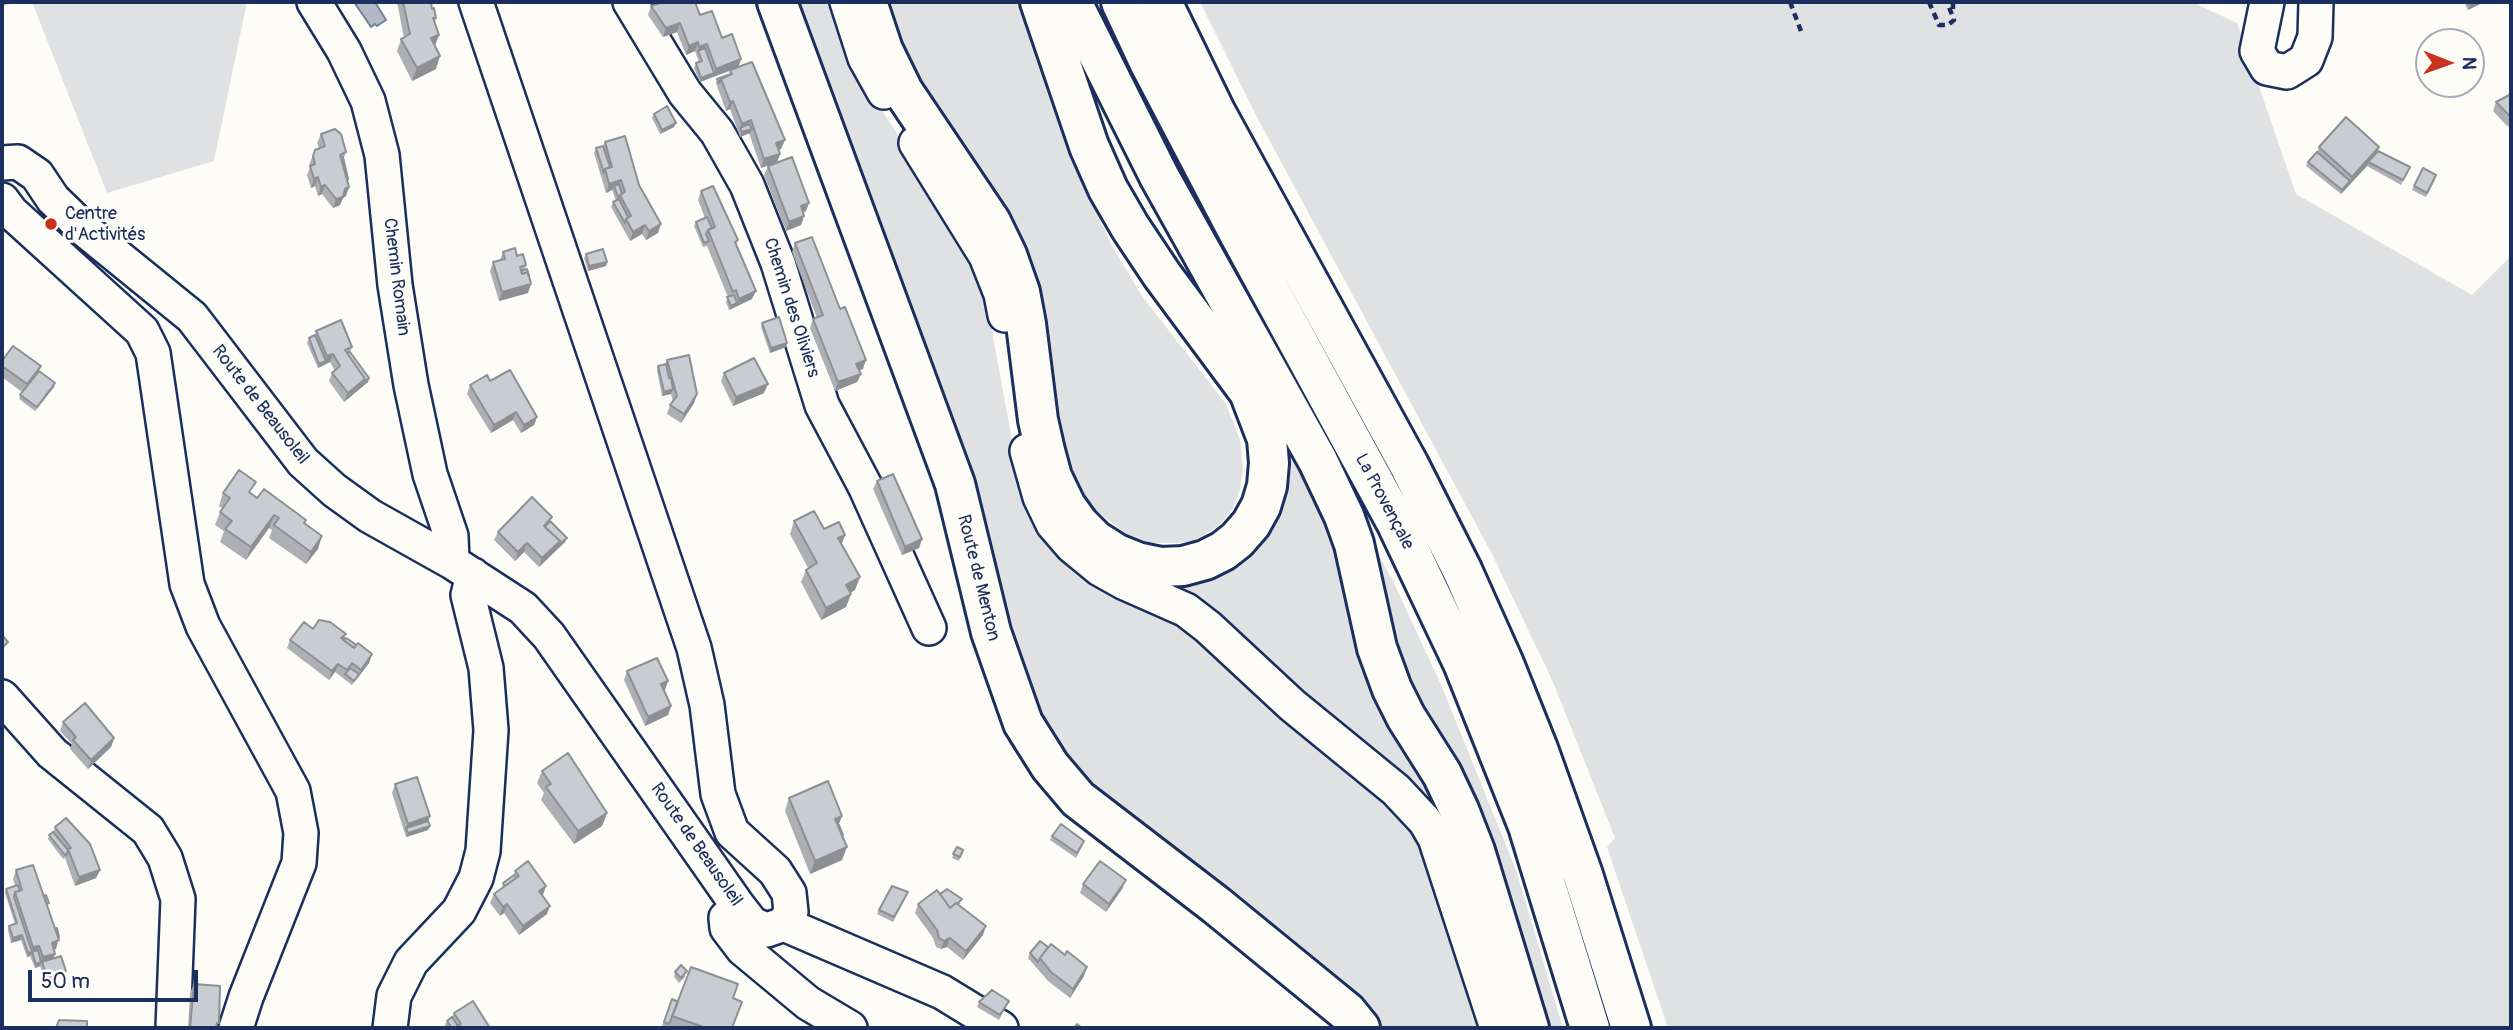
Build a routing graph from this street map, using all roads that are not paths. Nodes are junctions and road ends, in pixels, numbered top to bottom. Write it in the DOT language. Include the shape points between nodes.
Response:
graph roads {
  1 [pos="314,2"];
  2 [pos="476,2"];
  3 [pos="630,2"];
  4 [pos="777,2"];
  5 [pos="847,2"];
  6 [pos="867,2"];
  7 [pos="1040,2"];
  8 [pos="1072,2"];
  9 [pos="1121,2"];
  10 [pos="1162,2"];
  11 [pos="2267,2"];
  12 [pos="2316,2"];
  13 [pos="2,163"];
  14 [pos="2,200"];
  15 [pos="462,569"];
  16 [pos="929,628"];
  17 [pos="2,697"];
  18 [pos="738,906"];
  19 [pos="783,924"];
  20 [pos="173,1028"];
  21 [pos="236,1028"];
  22 [pos="390,1028"];
  23 [pos="850,1028"];
  24 [pos="1001,1028"];
  25 [pos="1360,1028"];
  26 [pos="1497,1028"];
  27 [pos="1528,1028"];
  28 [pos="1590,1028"];
  29 [pos="1631,1028"];
  1 -- 15 [label="street, Chemin Romain" via="368,101 382,155 411,385 430,474"];
  2 -- 19 [label="street" via="694,648 707,705 718,794 732,832 775,871 789,893 790,912"];
  3 -- 16 [label="street, Chemin des Oliviers" via="747,185 778,263 822,405 865,486"];
  4 -- 25 [label="main road, Route de Menton" via="955,484 991,632 1023,723 1050,766 1079,799 1297,971"];
  5 -- 26 [label="street" via="865,58 986,256 1001,294 1031,469 1052,524 1100,569 1186,610 1209,627 1292,705 1396,790 1425,821 1435,838"];
  6 -- 7 [label="main road" via="903,90 984,210 1007,255 1020,292 1042,440 1066,506 1095,540 1137,562 1161,567 1205,560 1237,540 1261,506 1267,486 1267,439 1249,392 1161,275 1108,189"];
  8 -- 27 [label="main road" via="1159,176 1318,461 1343,516 1388,679 1459,810"];
  9 -- 28 [label="main road, La Provençale" via="1237,230 1397,524 1463,663 1528,826"];
  10 -- 29 [label="main road" via="1216,113 1409,465 1467,582 1542,760"];
  11 -- 12 [label="street" via="2257,51 2267,68 2287,72 2306,60 2315,37"];
  13 -- 15 [label="street, Route de Beausoleil" via="18,162 37,175 53,199 85,230 192,317 303,462 334,490"];
  14 -- 21 [label="street" via="142,331 153,353 187,584 203,626 293,791 301,833 299,863"];
  15 -- 18 [label="street, Route de Beausoleil" via="523,608 549,636"];
  15 -- 22 [label="street, Chemin Romain" via="486,668 492,730 483,851 476,878 459,911 411,962 394,996"];
  17 -- 20 [label="street" via="52,753 148,830 165,858 178,899"];
  18 -- 19 [label="street, Route de Beausoleil" via="752,924 768,930"];
  18 -- 23 [label="street" via="726,918 727,928 743,949 808,1003"];
  19 -- 24 [label="street" via="942,992"];
}
